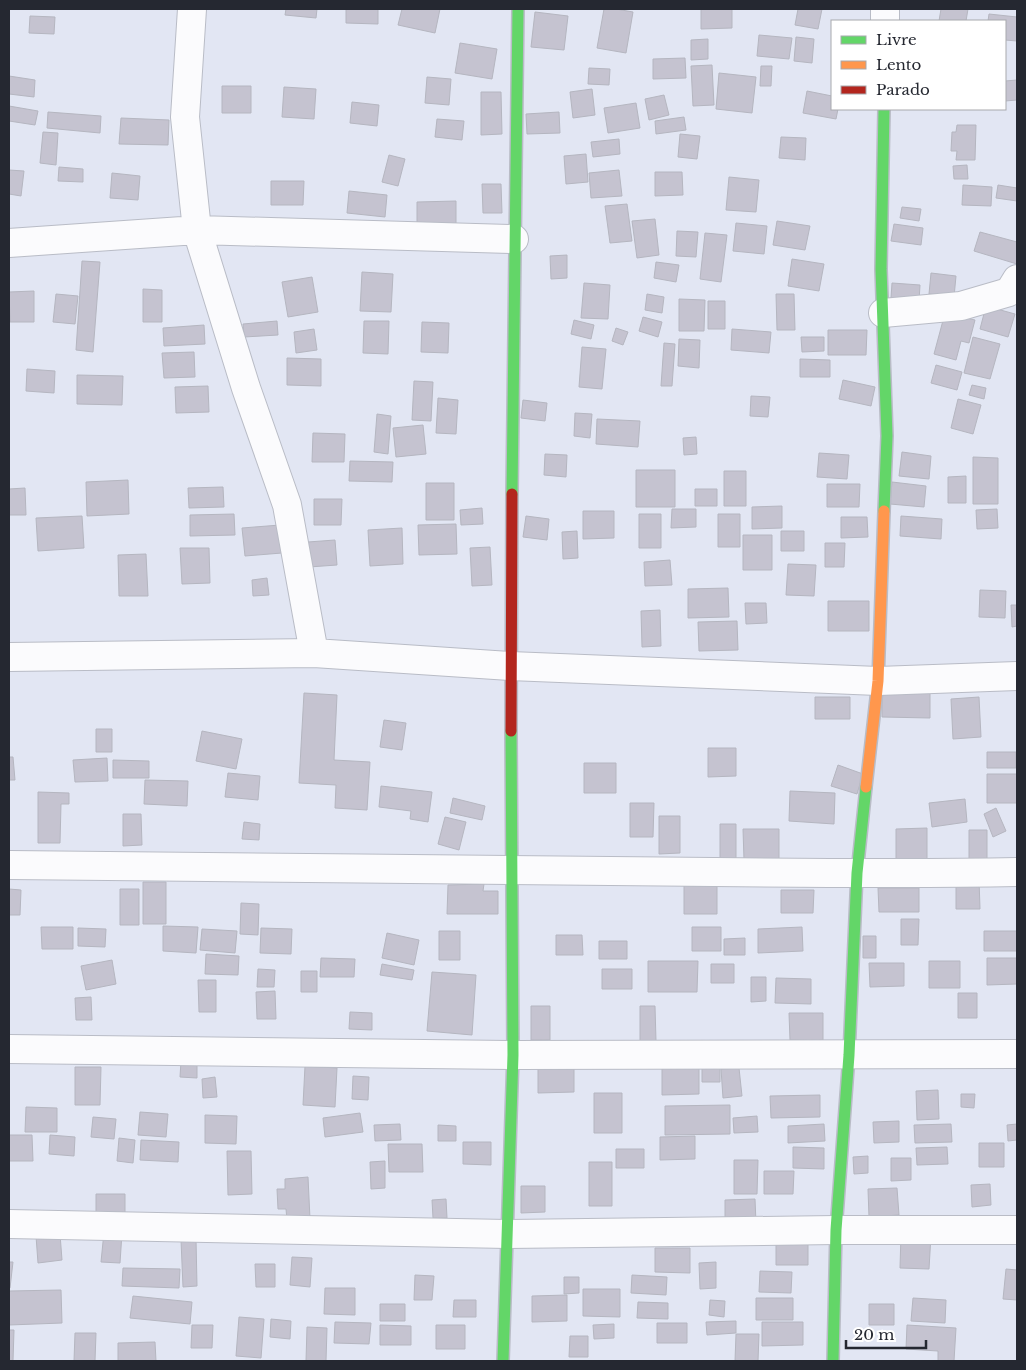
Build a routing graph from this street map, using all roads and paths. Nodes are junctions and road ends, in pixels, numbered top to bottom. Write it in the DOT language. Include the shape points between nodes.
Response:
graph roads {
  1 [pos="192,9"];
  2 [pos="518,9"];
  3 [pos="884,110"];
  4 [pos="197,230"];
  5 [pos="514,239"];
  6 [pos="9,243"];
  7 [pos="1017,279"];
  8 [pos="883,313"];
  9 [pos="314,652"];
  10 [pos="9,657"];
  11 [pos="510,666"];
  12 [pos="1017,676"];
  13 [pos="878,681"];
  14 [pos="9,865"];
  15 [pos="512,871"];
  16 [pos="1017,872"];
  17 [pos="857,873"];
  18 [pos="9,1049"];
  19 [pos="1017,1054"];
  20 [pos="513,1055"];
  21 [pos="849,1055"];
  22 [pos="9,1224"];
  23 [pos="836,1230"];
  24 [pos="1017,1230"];
  25 [pos="507,1234"];
  26 [pos="503,1361"];
  27 [pos="833,1361"];
  1 -- 4 [label="street" via="184,117"];
  2 -- 5 [label="street"];
  3 -- 8 [label="street"];
  4 -- 5 [label="street"];
  4 -- 6 [label="street"];
  4 -- 9 [label="street" via="246,388 287,505"];
  5 -- 11 [label="street"];
  7 -- 8 [label="street" via="1009,292 961,306"];
  8 -- 13 [label="street" via="887,436"];
  9 -- 10 [label="street"];
  9 -- 11 [label="street"];
  11 -- 13 [label="street"];
  11 -- 15 [label="street"];
  12 -- 13 [label="street"];
  13 -- 17 [label="street"];
  14 -- 15 [label="street"];
  15 -- 17 [label="street"];
  15 -- 20 [label="street"];
  16 -- 17 [label="street"];
  17 -- 21 [label="street"];
  18 -- 20 [label="street"];
  19 -- 21 [label="street"];
  20 -- 21 [label="street"];
  20 -- 25 [label="street"];
  21 -- 23 [label="street"];
  22 -- 25 [label="street"];
  23 -- 24 [label="street"];
  23 -- 25 [label="street"];
  23 -- 27 [label="street"];
  25 -- 26 [label="street"];
}
